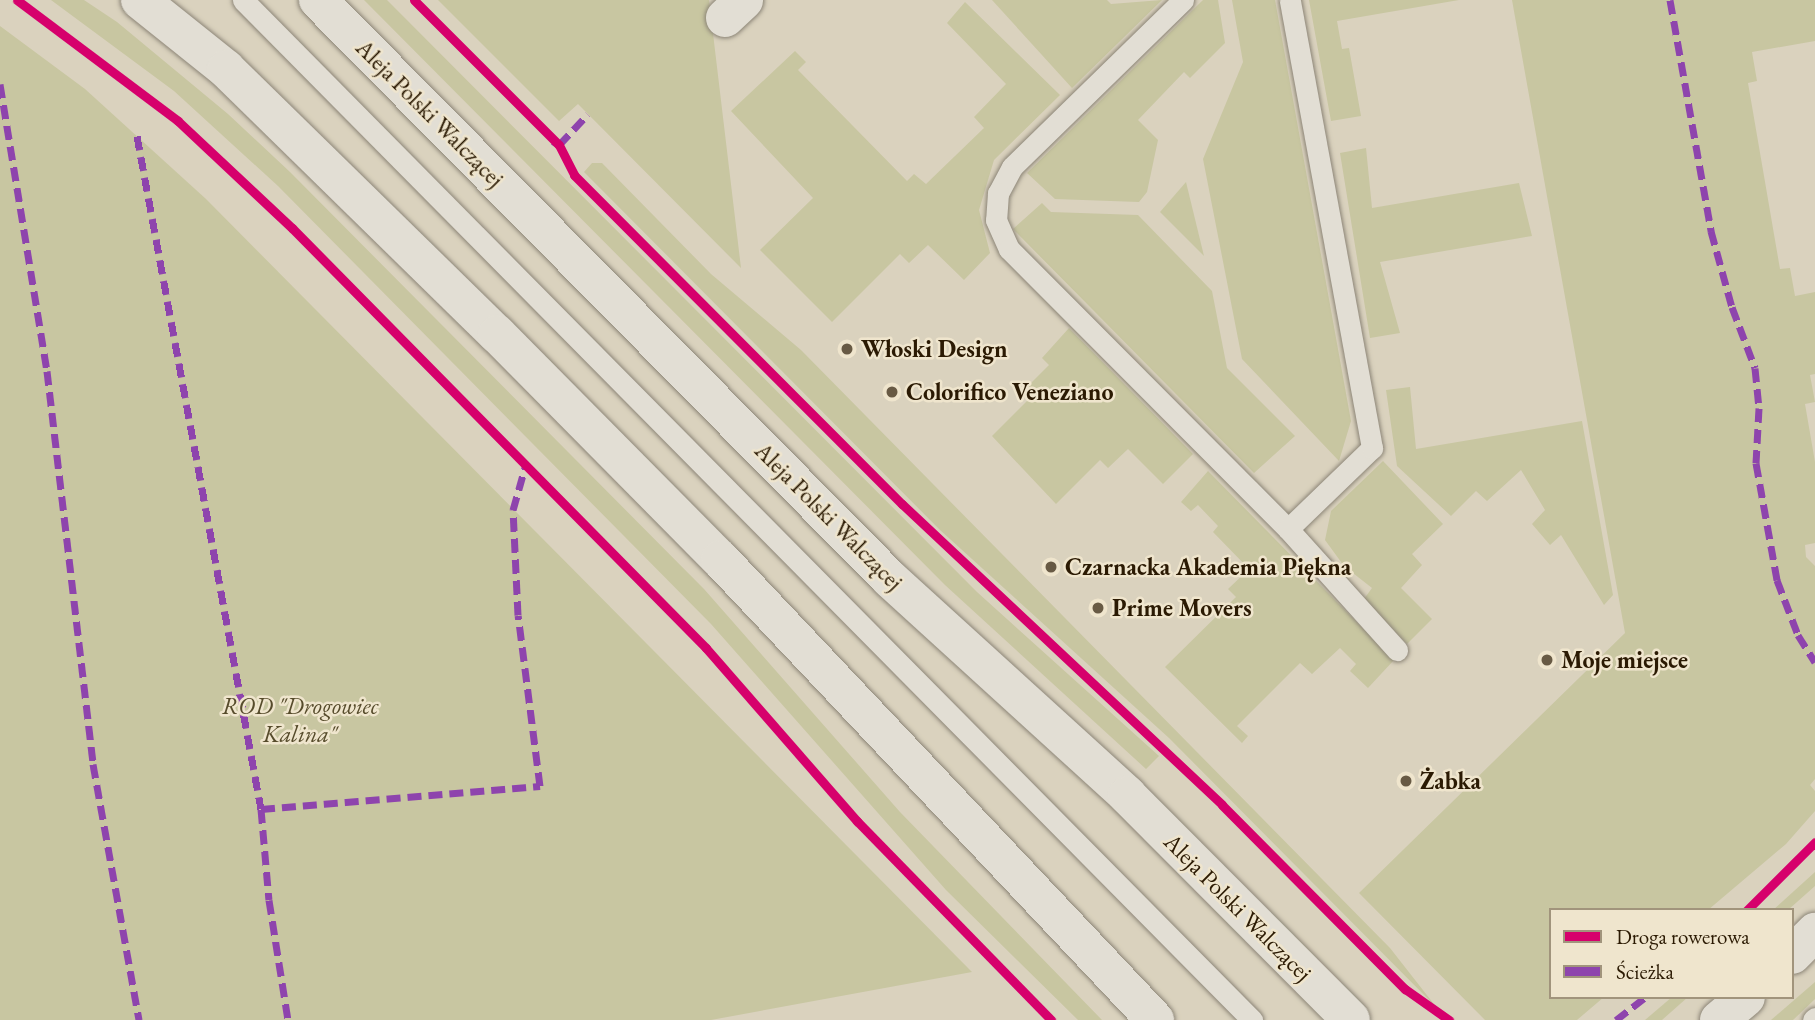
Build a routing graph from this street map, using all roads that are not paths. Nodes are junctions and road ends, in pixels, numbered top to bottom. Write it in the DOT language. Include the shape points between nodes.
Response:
graph roads {
  1 [pos="140,0"];
  2 [pos="243,0"];
  3 [pos="318,0"];
  4 [pos="1183,0"];
  5 [pos="1290,0"];
  6 [pos="1288,529"];
  7 [pos="1397,650"];
  8 [pos="1815,932"];
  9 [pos="1794,953"];
  10 [pos="1744,999"];
  11 [pos="1155,1020"];
  12 [pos="1252,1020"];
  13 [pos="1351,1020"];
  14 [pos="1719,1020"];
  1 -- 11 [label="main road" via="226,69 488,325 720,559"];
  2 -- 12 [label="lane"];
  3 -- 13 [label="main road, Aleja Polski Walczącej" via="890,579 1127,795"];
  4 -- 6 [label="lane" via="1012,167 998,193 996,220 1009,249"];
  5 -- 6 [label="lane" via="1371,448"];
  6 -- 7 [label="lane"];
  8 -- 9 [label="main road"];
  10 -- 14 [label="main road"];
}
